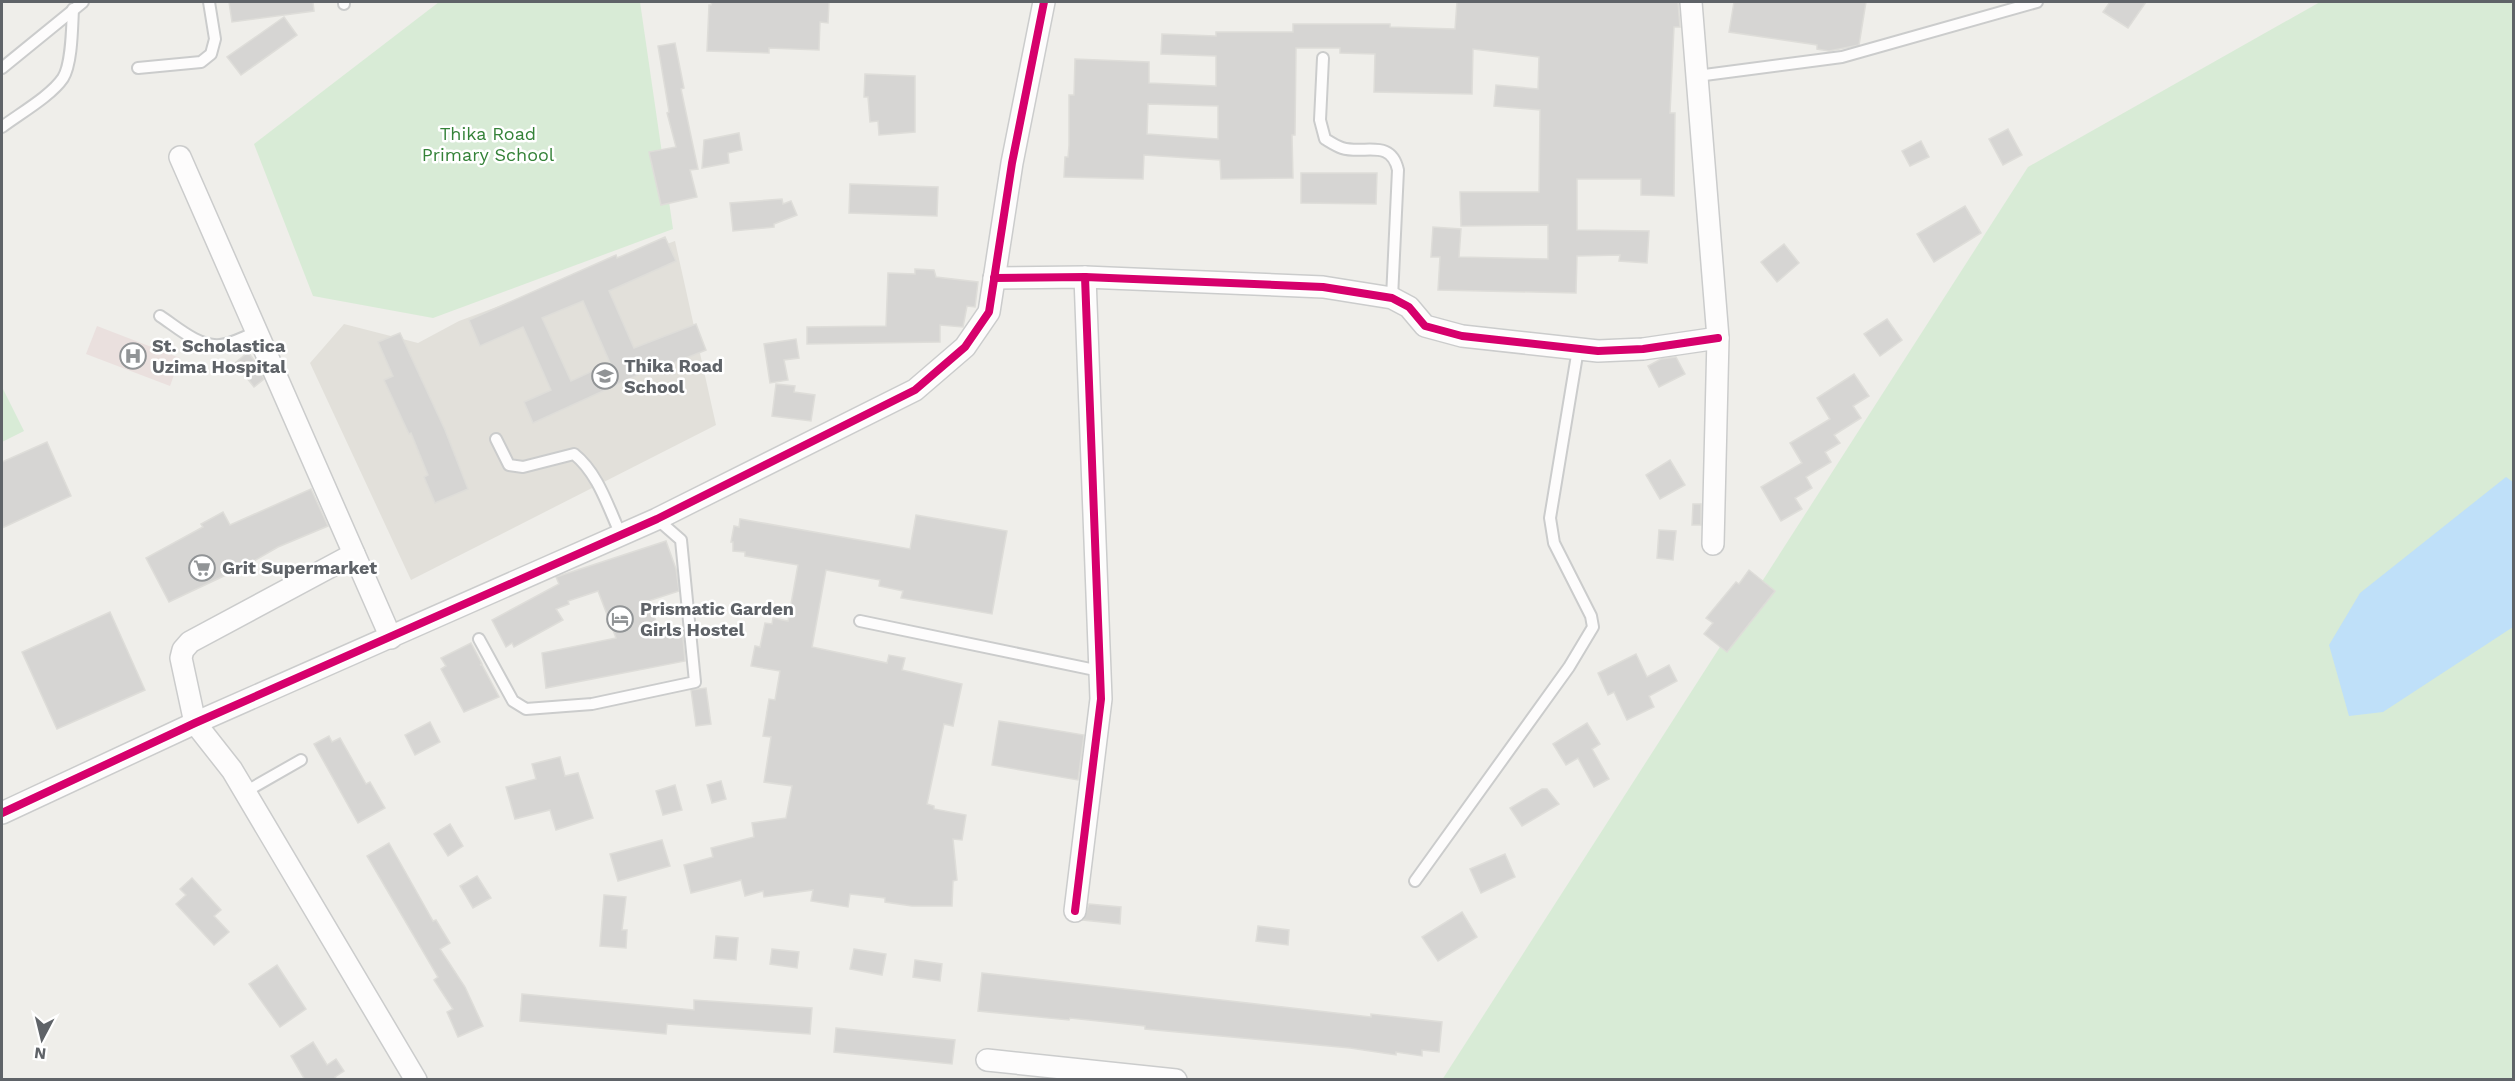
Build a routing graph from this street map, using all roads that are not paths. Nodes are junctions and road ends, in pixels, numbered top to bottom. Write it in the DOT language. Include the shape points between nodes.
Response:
graph roads {
  1 [pos="83,2"];
  2 [pos="209,2"];
  3 [pos="1044,2"];
  4 [pos="1691,2"];
  5 [pos="2037,2"];
  6 [pos="73,9"];
  7 [pos="1323,58"];
  8 [pos="2,68"];
  9 [pos="138,68"];
  10 [pos="1697,76"];
  11 [pos="2,127"];
  12 [pos="180,157"];
  13 [pos="1085,277"];
  14 [pos="994,278"];
  15 [pos="1392,298"];
  16 [pos="160,315"];
  17 [pos="257,332"];
  18 [pos="1718,338"];
  19 [pos="1578,349"];
  20 [pos="496,439"];
  21 [pos="657,519"];
  22 [pos="621,535"];
  23 [pos="1713,544"];
  24 [pos="354,554"];
  25 [pos="860,621"];
  26 [pos="391,638"];
  27 [pos="479,639"];
  28 [pos="1100,671"];
  29 [pos="195,723"];
  30 [pos="301,760"];
  31 [pos="245,792"];
  32 [pos="2,813"];
  33 [pos="1414,881"];
  34 [pos="1075,911"];
  35 [pos="987,1060"];
  36 [pos="1128,1077"];
  37 [pos="416,1080"];
  38 [pos="1176,1080"];
  1 -- 6 [label="lane"];
  2 -- 9 [label="lane" via="215,39 211,54 201,62"];
  3 -- 14 [label="street"];
  4 -- 10 [label="street"];
  5 -- 10 [label="lane" via="1842,57"];
  6 -- 8 [label="lane"];
  6 -- 11 [label="lane" via="64,77"];
  7 -- 15 [label="lane" via="1320,120 1324,139 1342,149 1387,151 1396,158"];
  10 -- 18 [label="street"];
  12 -- 17 [label="street"];
  13 -- 14 [label="street"];
  13 -- 15 [label="street" via="1323,287"];
  13 -- 28 [label="street"];
  14 -- 21 [label="street" via="989,312 965,347 915,390"];
  15 -- 19 [label="street" via="1409,307 1425,326 1438,331"];
  16 -- 17 [label="lane" via="206,343 220,345"];
  17 -- 24 [label="street"];
  18 -- 19 [label="street" via="1611,352"];
  18 -- 23 [label="street"];
  19 -- 33 [label="lane" via="1550,518 1554,543 1593,627 1569,667"];
  20 -- 22 [label="lane" via="509,465 516,467 574,454 592,474"];
  21 -- 22 [label="street"];
  21 -- 27 [label="lane" via="681,540 694,682 592,704 526,709 513,701"];
  22 -- 26 [label="street"];
  24 -- 26 [label="street"];
  24 -- 29 [label="street" via="190,642 181,658"];
  25 -- 28 [label="lane"];
  26 -- 29 [label="street"];
  28 -- 34 [label="street" via="1101,699"];
  29 -- 31 [label="street"];
  29 -- 32 [label="street"];
  30 -- 31 [label="lane"];
  31 -- 37 [label="street"];
  35 -- 36 [label="street"];
  36 -- 38 [label="street"];
}
